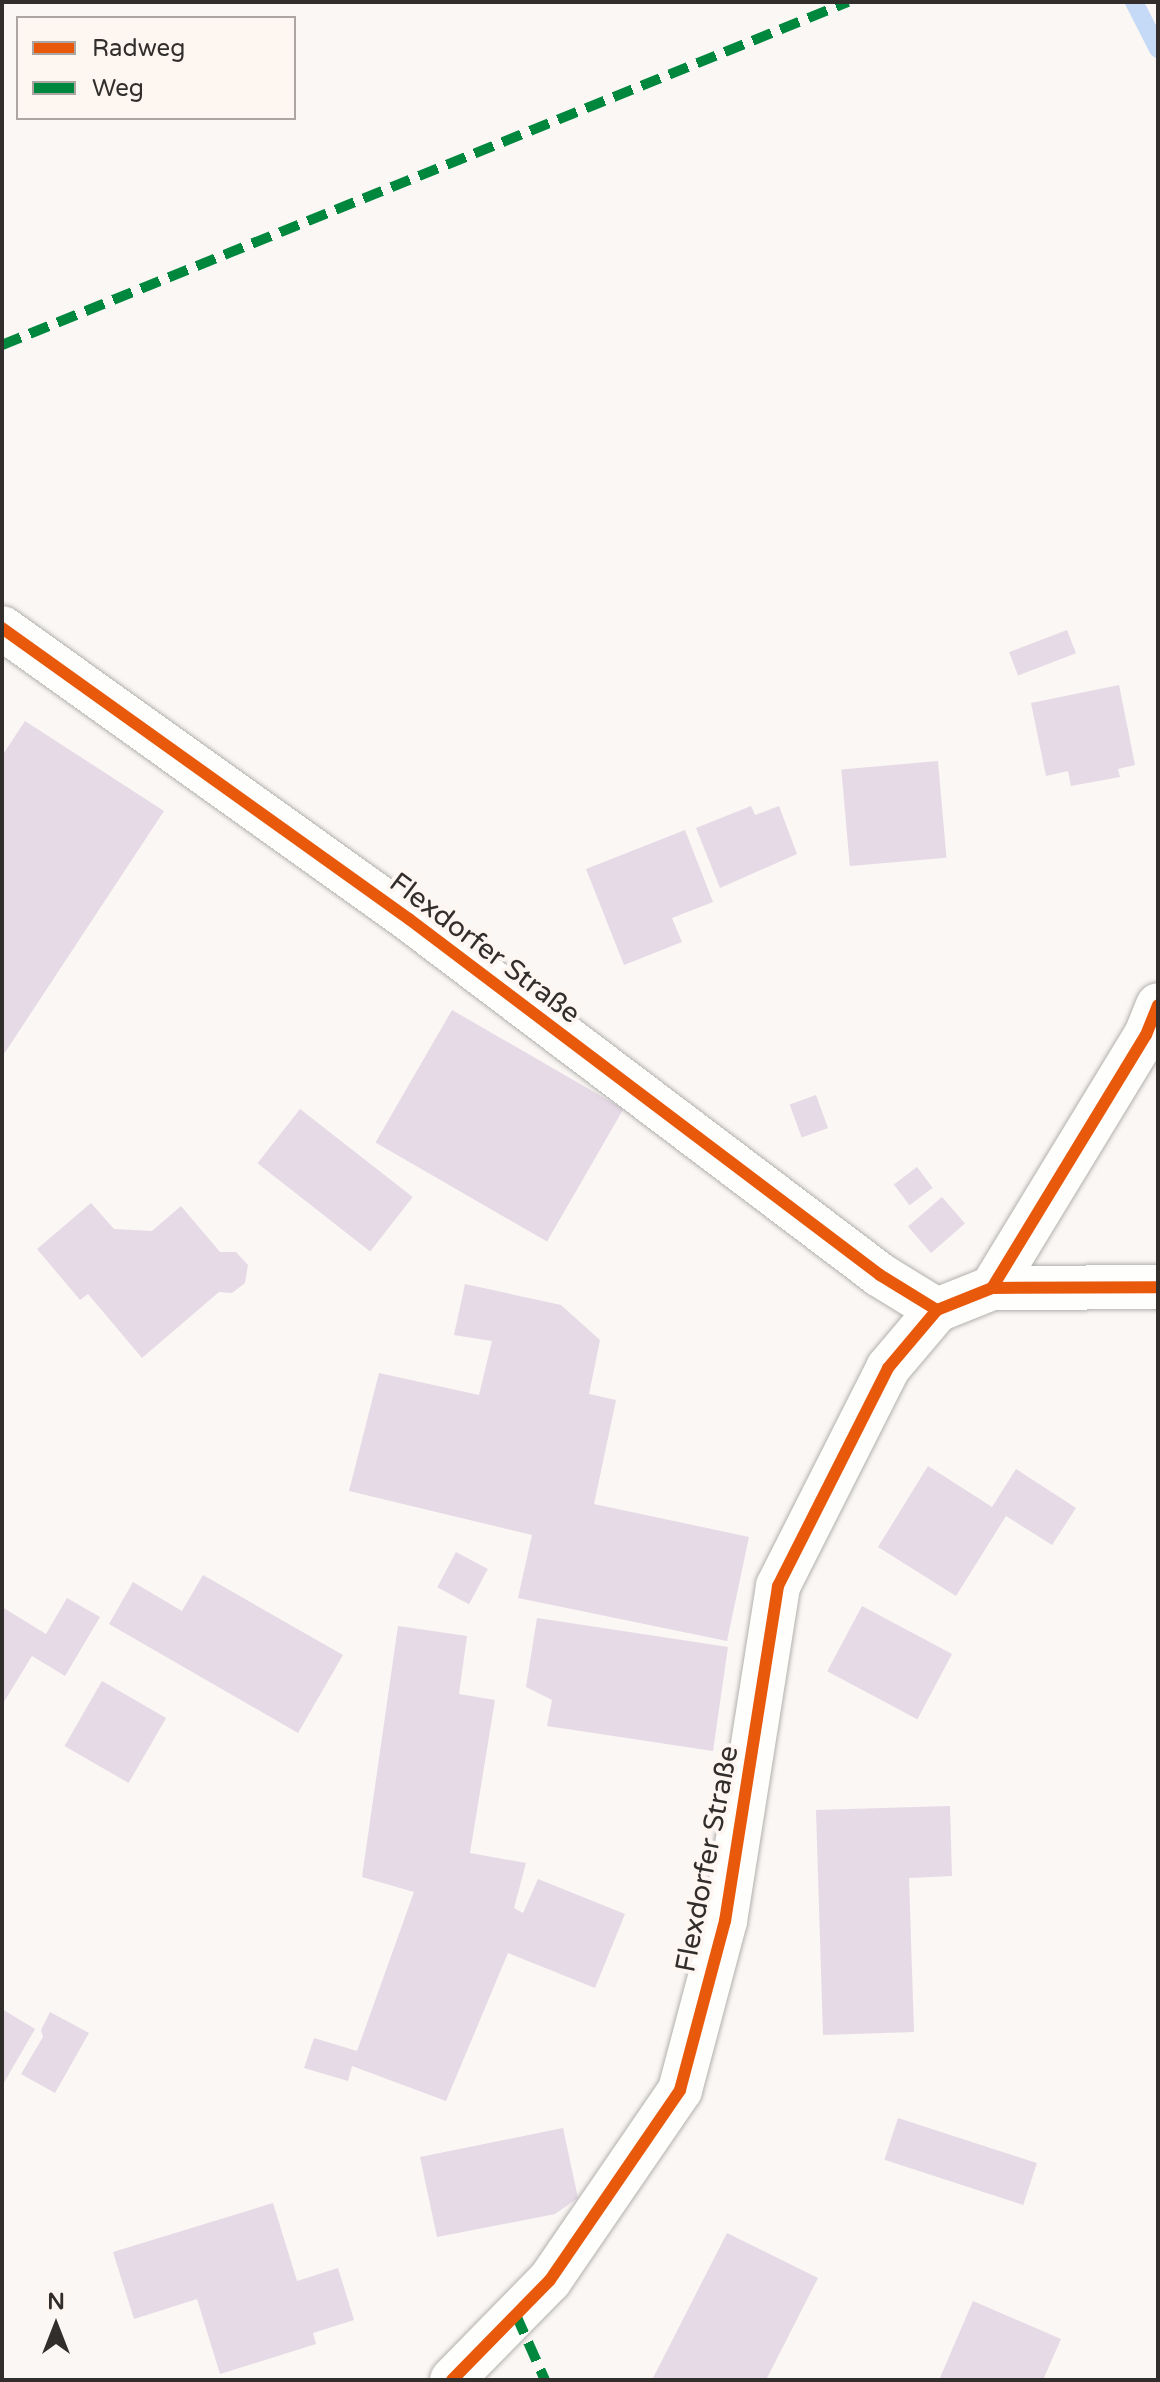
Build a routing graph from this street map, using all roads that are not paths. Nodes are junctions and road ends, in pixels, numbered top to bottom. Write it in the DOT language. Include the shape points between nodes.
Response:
graph roads {
  1 [pos="2,628"];
  2 [pos="1158,1005"];
  3 [pos="1158,1287"];
  4 [pos="992,1288"];
  5 [pos="937,1310"];
  6 [pos="452,2380"];
  1 -- 5 [label="street, Flexdorfer Straße" via="409,919 880,1275"];
  2 -- 4 [label="street" via="1146,1035"];
  3 -- 4 [label="street, Flexdorfer Straße"];
  4 -- 5 [label="street, Flexdorfer Straße"];
  5 -- 6 [label="street, Flexdorfer Straße" via="888,1368 778,1586 725,1921 680,2090 550,2280"];
}
